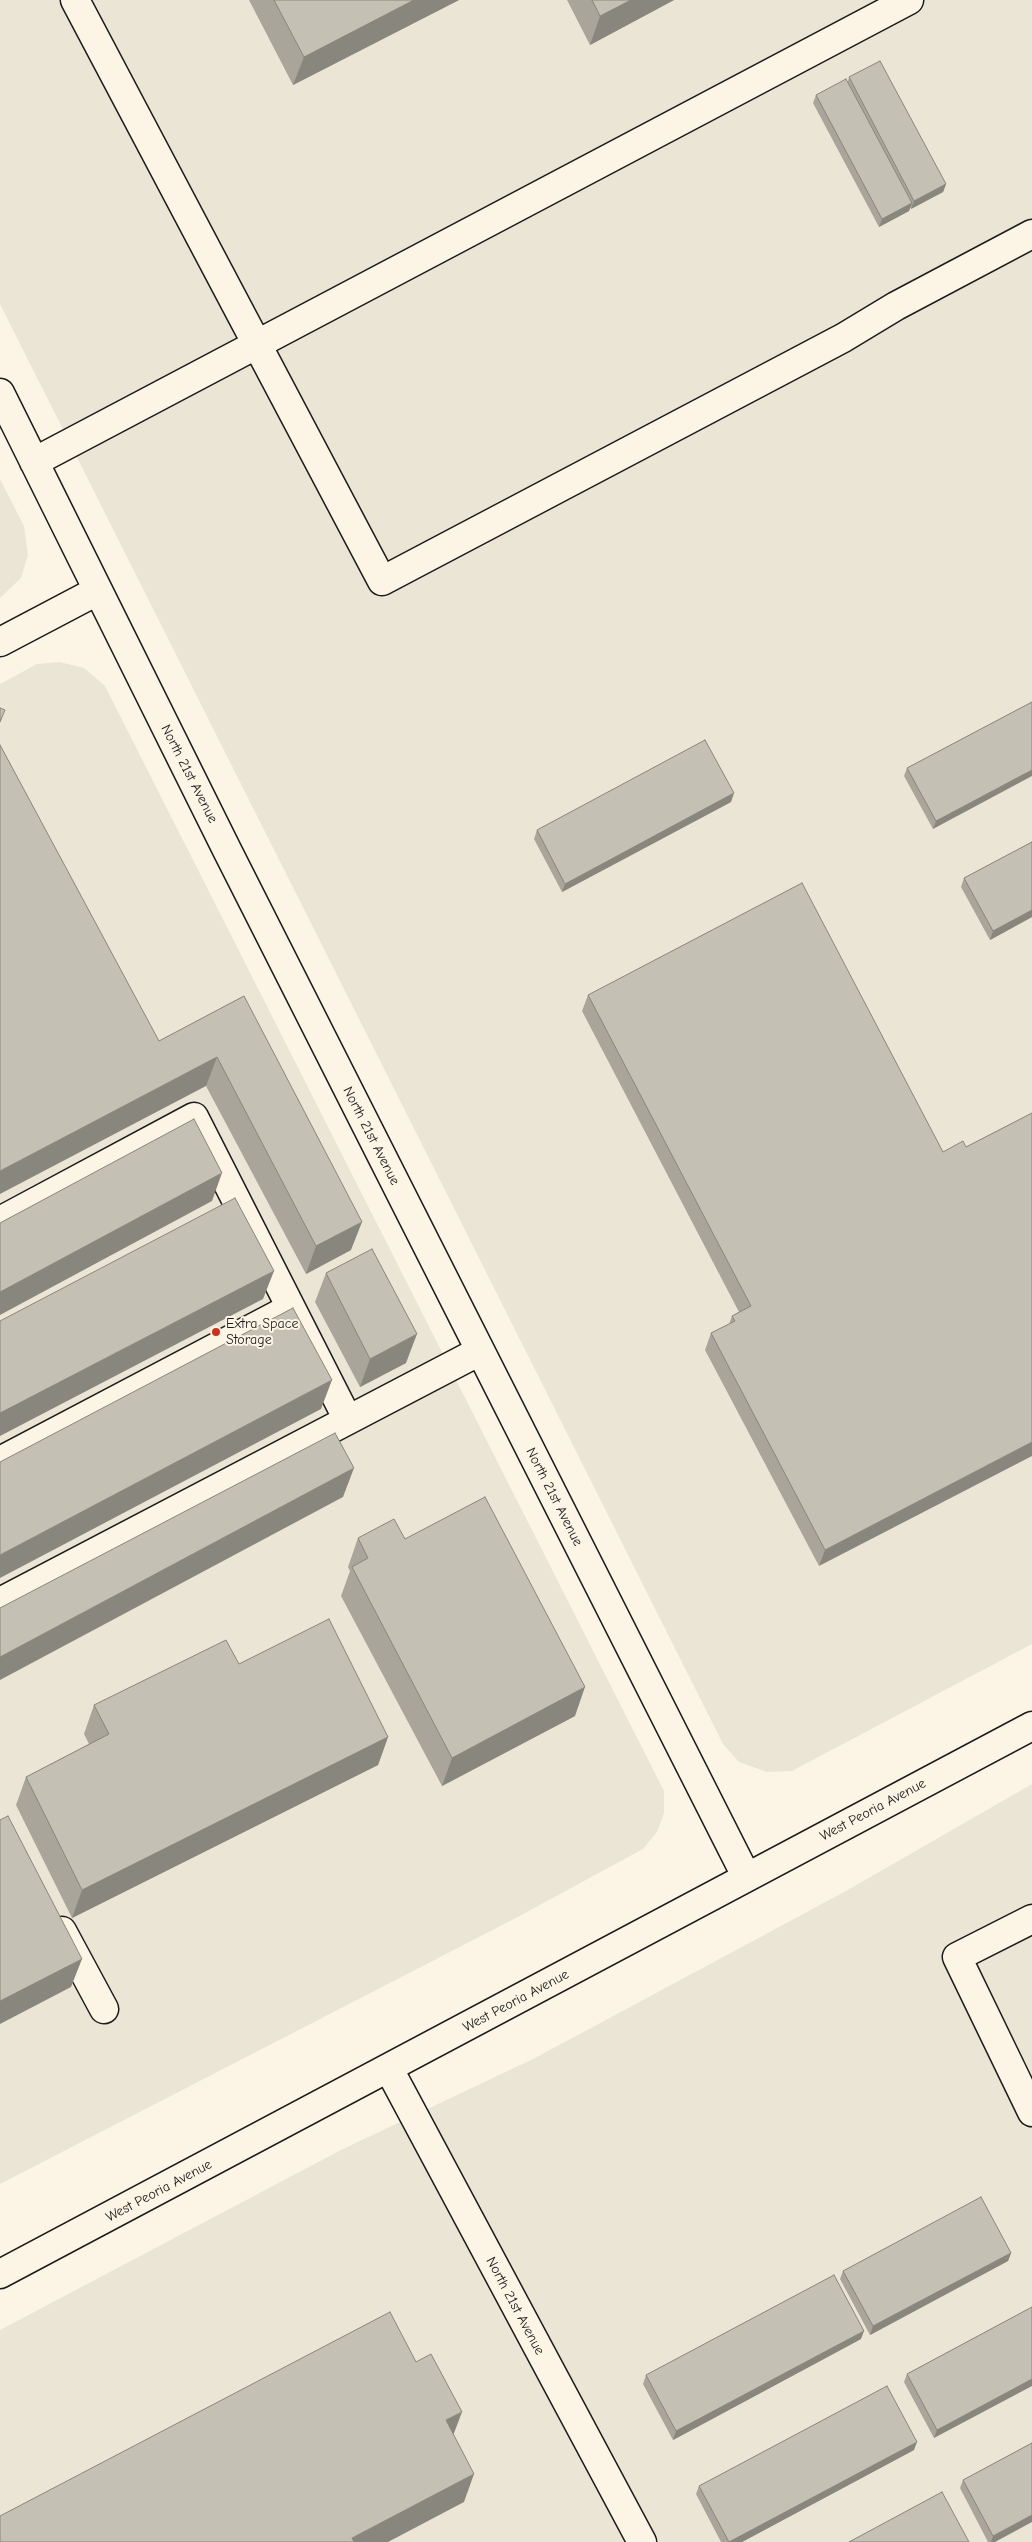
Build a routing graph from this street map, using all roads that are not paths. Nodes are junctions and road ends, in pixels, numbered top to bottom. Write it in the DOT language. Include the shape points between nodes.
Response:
graph roads {
  1 [pos="75,0"];
  2 [pos="909,0"];
  3 [pos="1032,234"];
  4 [pos="257,344"];
  5 [pos="0,393"];
  6 [pos="34,462"];
  7 [pos="97,591"];
  8 [pos="0,642"];
  9 [pos="238,1203"];
  10 [pos="211,1217"];
  11 [pos="0,1221"];
  12 [pos="291,1308"];
  13 [pos="480,1350"];
  14 [pos="348,1420"];
  15 [pos="0,1461"];
  16 [pos="0,1602"];
  17 [pos="1032,1726"];
  18 [pos="746,1876"];
  19 [pos="52,1913"];
  20 [pos="1032,1918"];
  21 [pos="104,2009"];
  22 [pos="389,2070"];
  23 [pos="1032,2112"];
  24 [pos="0,2274"];
  25 [pos="642,2542"];
  1 -- 4 [label="street"];
  2 -- 4 [label="street"];
  3 -- 4 [label="street" via="843,338 382,581"];
  4 -- 6 [label="street"];
  5 -- 6 [label="street, North 21st Avenue"];
  6 -- 7 [label="street, North 21st Avenue"];
  7 -- 8 [label="street"];
  7 -- 13 [label="street, North 21st Avenue"];
  9 -- 10 [label="street"];
  9 -- 11 [label="street" via="194,1117"];
  9 -- 12 [label="street"];
  12 -- 14 [label="street"];
  12 -- 15 [label="street"];
  13 -- 14 [label="street"];
  13 -- 18 [label="street, North 21st Avenue"];
  14 -- 16 [label="street"];
  17 -- 18 [label="street, West Peoria Avenue"];
  18 -- 22 [label="street, West Peoria Avenue"];
  19 -- 21 [label="street"];
  20 -- 23 [label="street" via="957,1957"];
  22 -- 24 [label="street, West Peoria Avenue"];
  22 -- 25 [label="street, North 21st Avenue"];
}
